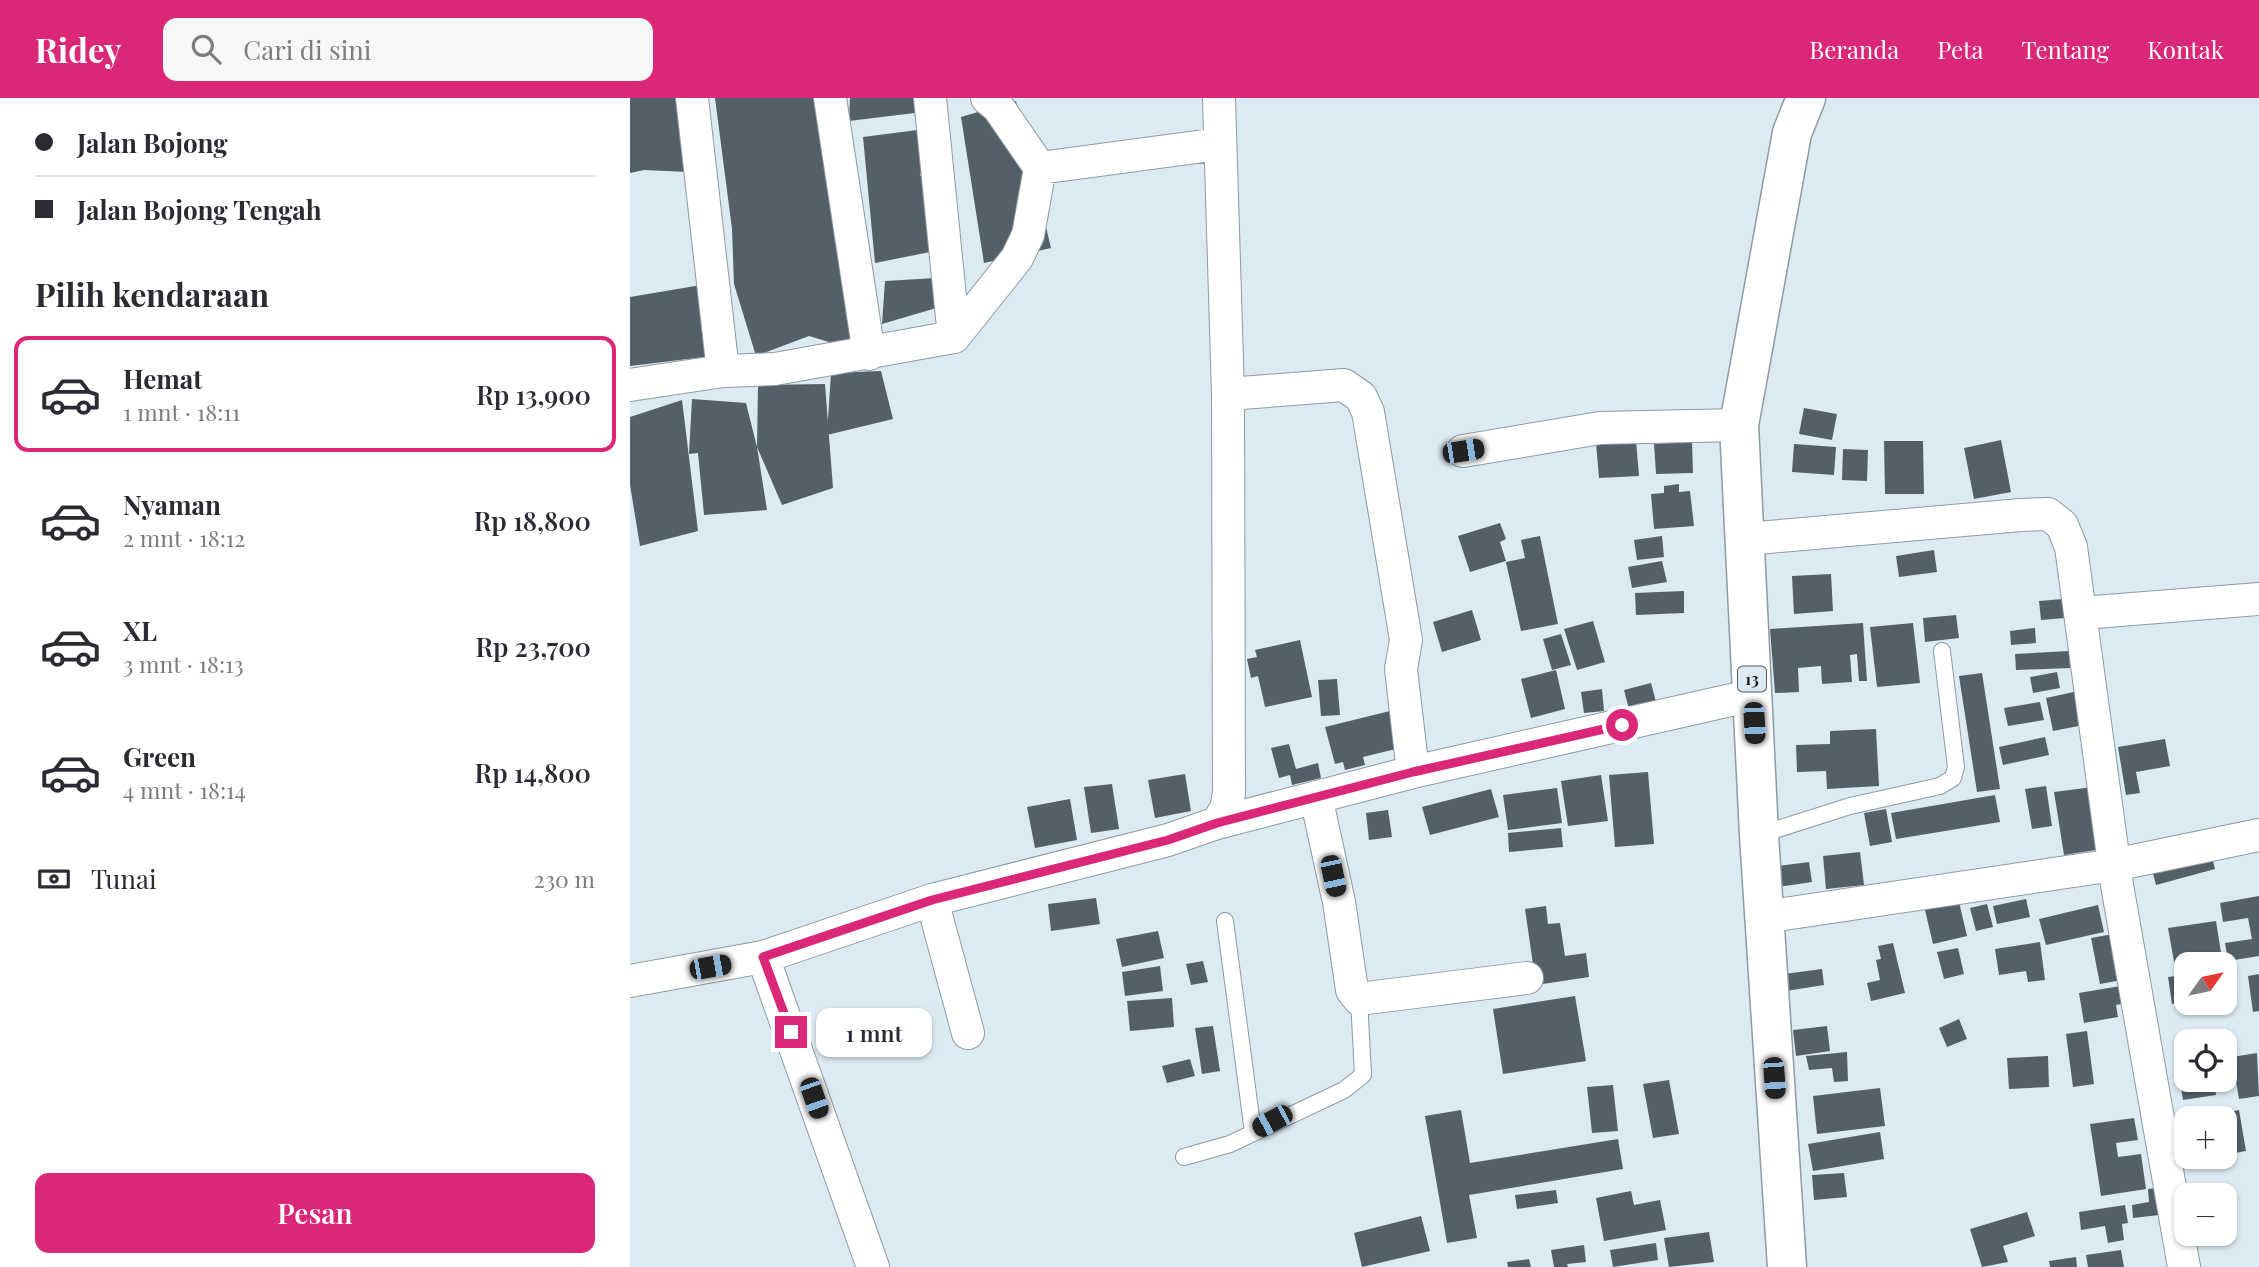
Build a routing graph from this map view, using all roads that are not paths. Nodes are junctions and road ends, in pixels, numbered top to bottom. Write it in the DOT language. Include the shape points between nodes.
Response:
graph roads {
  1 [pos="692,98"];
  2 [pos="830,98"];
  3 [pos="930,98"];
  4 [pos="987,98"];
  5 [pos="1219,98"];
  6 [pos="1806,98"];
  7 [pos="1219,144"];
  8 [pos="1040,168"];
  9 [pos="954,337"];
  10 [pos="869,354"];
  11 [pos="723,371"];
  12 [pos="630,385"];
  13 [pos="1228,394"];
  14 [pos="1740,425"];
  15 [pos="1463,451"];
  16 [pos="1745,539"];
  17 [pos="2259,599"];
  18 [pos="2082,613"];
  19 [pos="1942,651"];
  20 [pos="1753,695"];
  21 [pos="1413,772"];
  22 [pos="1316,797"];
  23 [pos="1217,823"];
  24 [pos="1759,835"];
  25 [pos="2259,835"];
  26 [pos="2114,865"];
  27 [pos="932,900"];
  28 [pos="1764,917"];
  29 [pos="1226,921"];
  30 [pos="763,957"];
  31 [pos="1527,978"];
  32 [pos="630,981"];
  33 [pos="1359,999"];
  34 [pos="968,1033"];
  35 [pos="1253,1132"];
  36 [pos="1184,1157"];
  37 [pos="873,1267"];
  38 [pos="1787,1267"];
  39 [pos="2184,1267"];
  1 -- 11 [label="street"];
  2 -- 10 [label="street"];
  3 -- 9 [label="street"];
  4 -- 8 [label="street"];
  5 -- 7 [label="street"];
  6 -- 14 [label="highway, 13" via="1792,133"];
  7 -- 8 [label="street"];
  7 -- 13 [label="street"];
  8 -- 9 [label="street" via="1028,235 1017,258"];
  9 -- 10 [label="street"];
  10 -- 11 [label="street" via="775,369"];
  11 -- 12 [label="street"];
  13 -- 21 [label="street" via="1344,385 1361,397 1368,412 1406,640 1401,669"];
  13 -- 23 [label="street" via="1230,793"];
  14 -- 15 [label="street" via="1600,428"];
  14 -- 16 [label="highway, 13"];
  16 -- 18 [label="street" via="2048,514 2062,525 2071,547"];
  16 -- 20 [label="highway, 13"];
  17 -- 18 [label="street"];
  18 -- 26 [label="street"];
  19 -- 24 [label="lane" via="1956,767 1953,778 1940,786 1850,806"];
  20 -- 21 [label="street"];
  20 -- 24 [label="highway, 13"];
  21 -- 22 [label="street"];
  22 -- 23 [label="street"];
  22 -- 33 [label="street" via="1352,990"];
  23 -- 27 [label="street" via="1168,840"];
  24 -- 28 [label="highway, 13"];
  25 -- 26 [label="street"];
  26 -- 28 [label="street"];
  26 -- 39 [label="street"];
  27 -- 30 [label="street"];
  27 -- 34 [label="street"];
  28 -- 38 [label="highway, 13"];
  29 -- 35 [label="lane"];
  30 -- 32 [label="street"];
  30 -- 37 [label="street"];
  31 -- 33 [label="street"];
  33 -- 35 [label="lane" via="1363,1075 1344,1090"];
  35 -- 36 [label="lane"];
}
